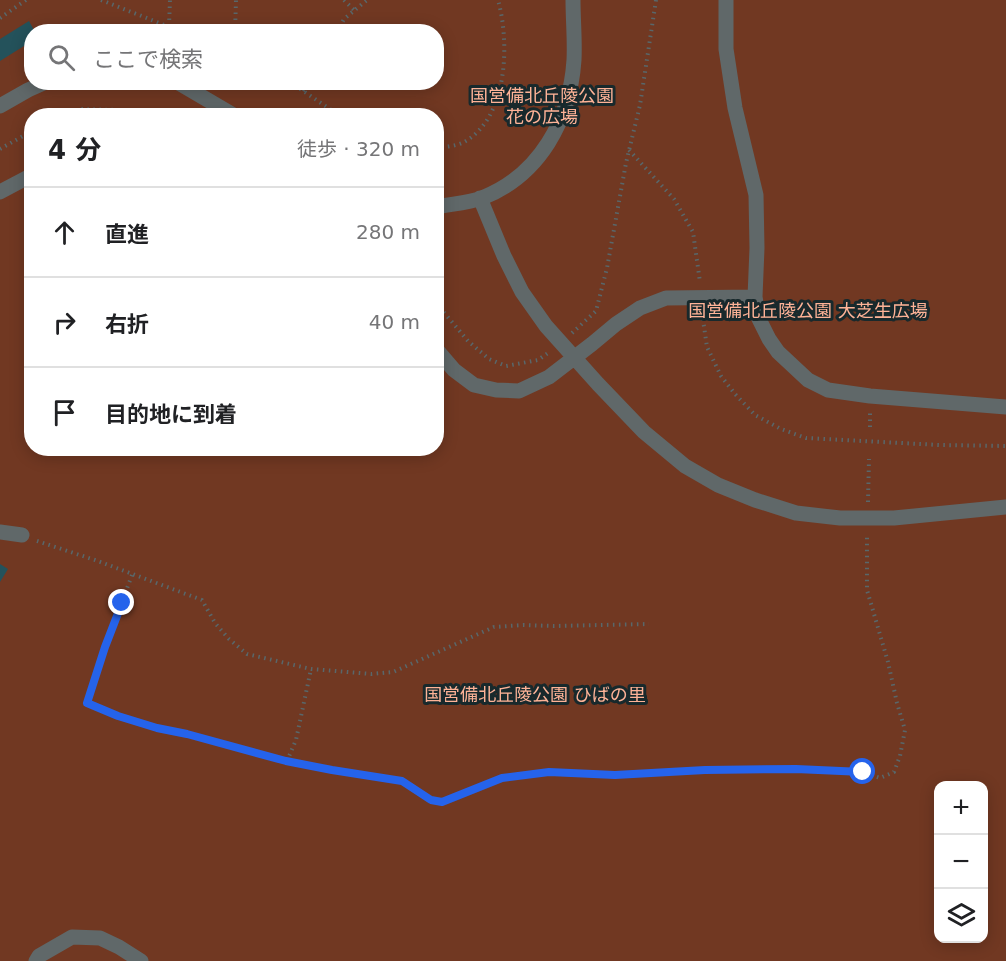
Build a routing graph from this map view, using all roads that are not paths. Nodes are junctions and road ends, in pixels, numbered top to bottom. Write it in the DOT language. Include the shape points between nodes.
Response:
graph roads {
  1 [pos="573,0"];
  2 [pos="726,0"];
  3 [pos="28,90"];
  4 [pos="191,90"];
  5 [pos="0,106"];
  6 [pos="221,108"];
  7 [pos="24,180"];
  8 [pos="0,192"];
  9 [pos="480,198"];
  10 [pos="444,205"];
  11 [pos="755,297"];
  12 [pos="444,358"];
  13 [pos="1006,407"];
  14 [pos="1006,507"];
  15 [pos="0,532"];
  16 [pos="22,536"];
  17 [pos="36,961"];
  18 [pos="141,961"];
  1 -- 9 [label="street" via="574,61 562,117 553,137 520,176"];
  2 -- 11 [label="street" via="731,84 756,195"];
  3 -- 5 [label="street"];
  4 -- 6 [label="street"];
  7 -- 8 [label="street"];
  9 -- 10 [label="street"];
  9 -- 14 [label="street" via="508,265 546,326 644,432 685,466 718,485 796,513 894,518"];
  11 -- 12 [label="street" via="666,298 640,308 549,377 519,391 474,385"];
  11 -- 13 [label="street" via="759,319 778,352 808,380 828,390"];
  15 -- 16 [label="street"];
  17 -- 18 [label="street" via="72,937 100,938"];
}
